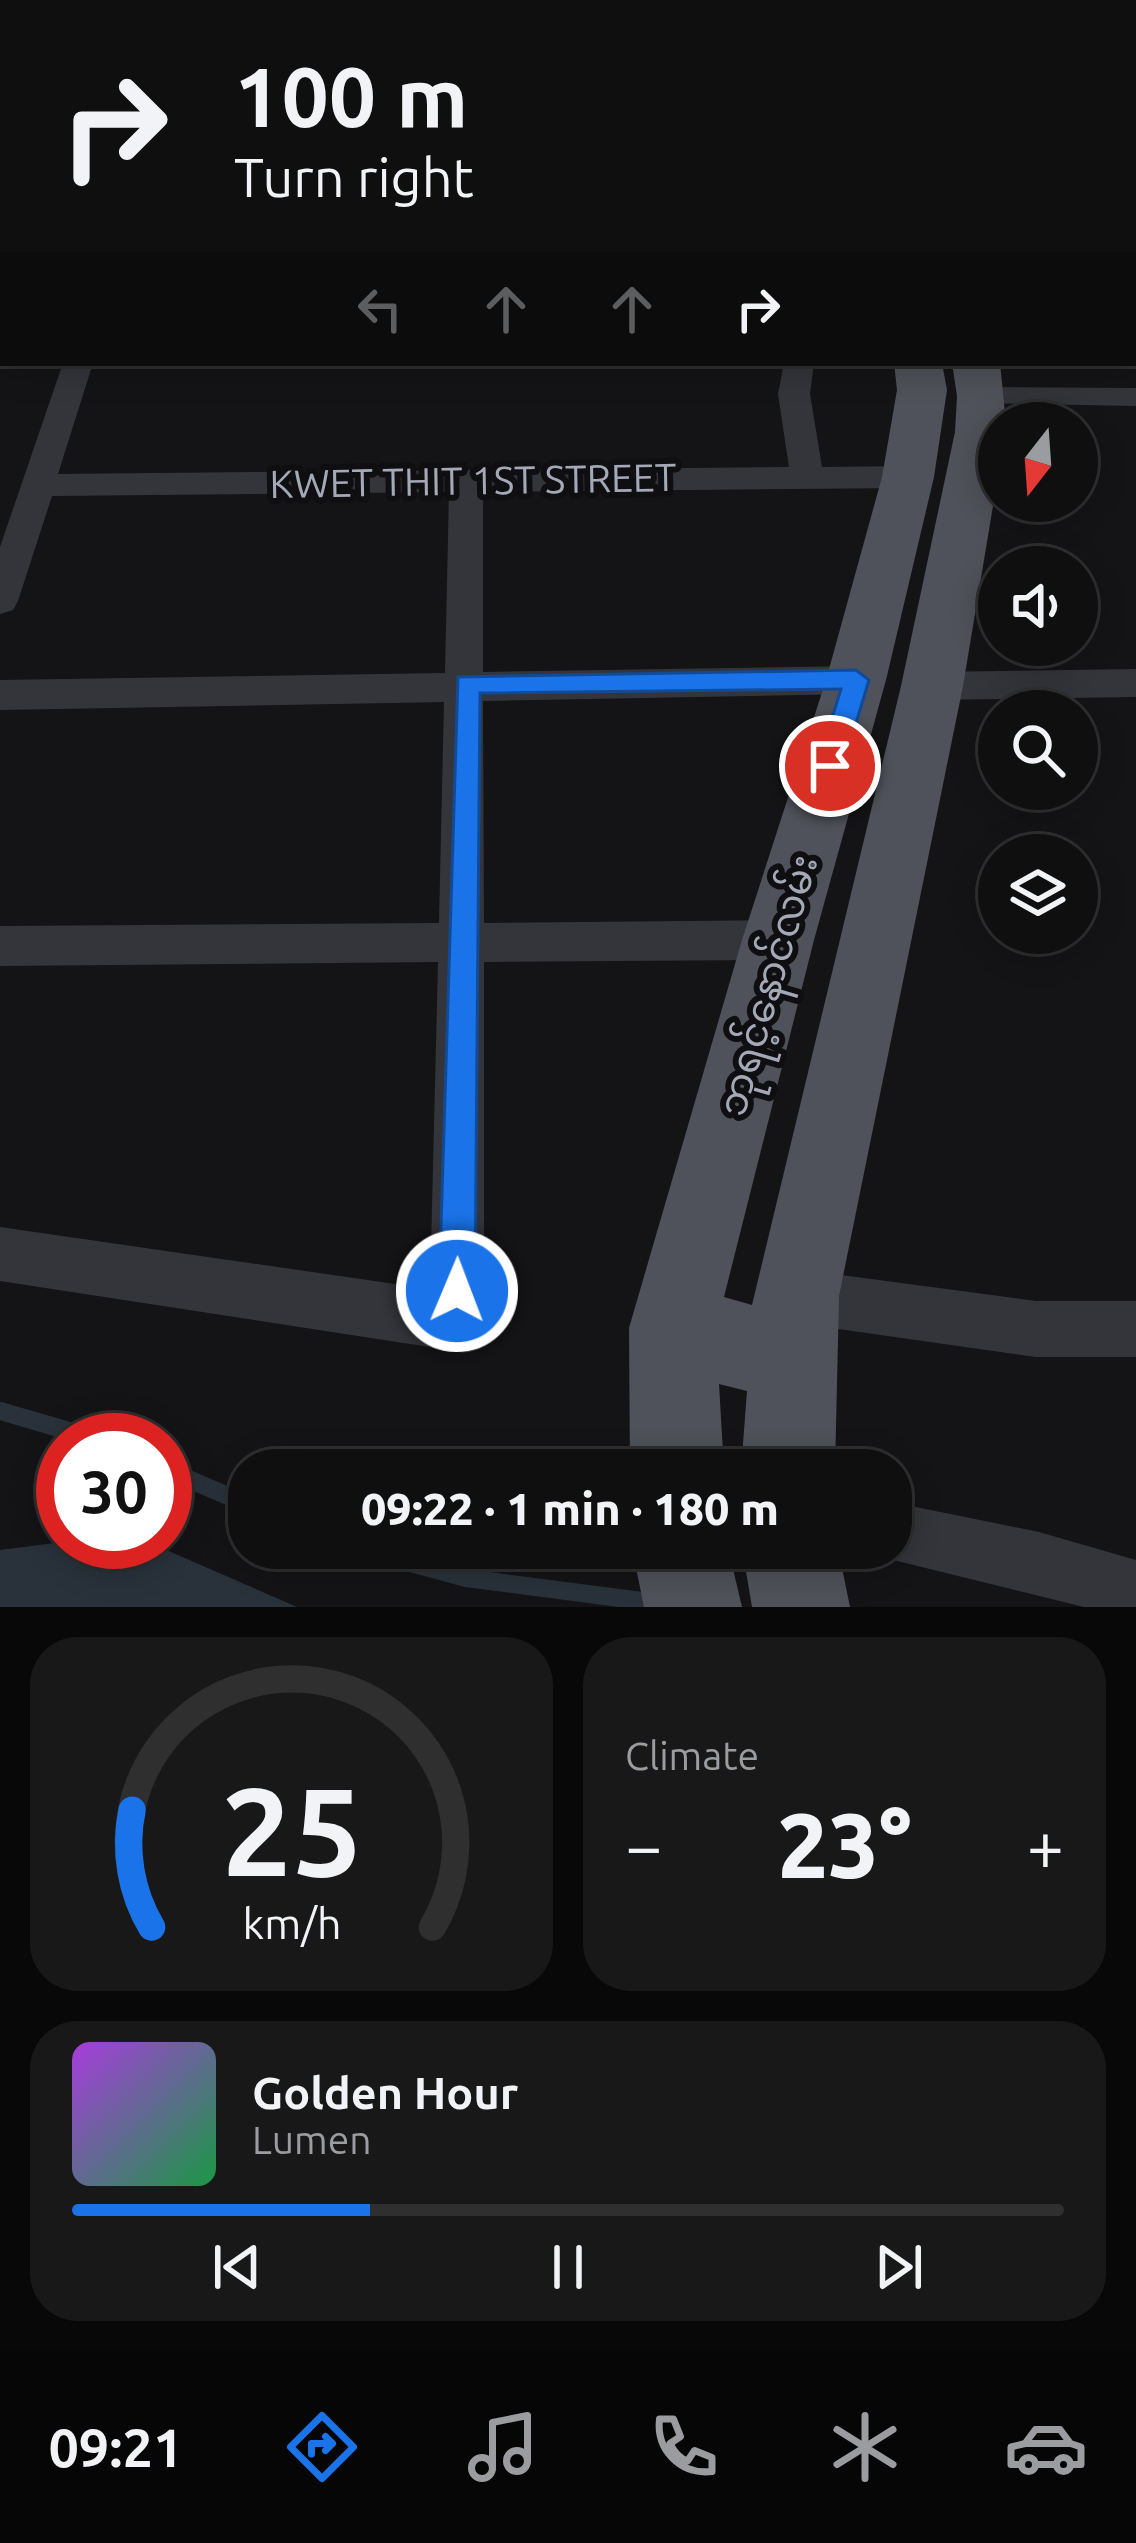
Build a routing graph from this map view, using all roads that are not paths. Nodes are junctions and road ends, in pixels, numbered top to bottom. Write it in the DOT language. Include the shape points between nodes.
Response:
graph roads {
  1 [pos="77,366"];
  2 [pos="799,366"];
  3 [pos="918,366"];
  4 [pos="979,380"];
  5 [pos="1136,397"];
  6 [pos="807,476"];
  7 [pos="908,477"];
  8 [pos="466,480"];
  9 [pos="38,485"];
  10 [pos="0,601"];
  11 [pos="856,680"];
  12 [pos="1136,682"];
  13 [pos="467,684"];
  14 [pos="932,686"];
  15 [pos="0,695"];
  16 [pos="463,940"];
  17 [pos="778,940"];
  18 [pos="0,946"];
  19 [pos="0,1254"];
  20 [pos="673,1328"];
  21 [pos="794,1328"];
  22 [pos="1136,1329"];
  23 [pos="679,1449"];
  24 [pos="789,1449"];
  25 [pos="912,1536"];
  26 [pos="1136,1591"];
  1 -- 9 [label="street"];
  2 -- 6 [label="street" via="794,394"];
  3 -- 7 [label="main road, ဘုရင့်နောင်လမ်း"];
  4 -- 5 [label="street"];
  4 -- 14 [label="main road" via="980,432"];
  6 -- 7 [label="street, KWET THIT 1ST STREET"];
  6 -- 8 [label="street, KWET THIT 1ST STREET"];
  7 -- 11 [label="main road, ဘုရင့်နောင်လမ်း"];
  8 -- 9 [label="street, KWET THIT 1ST STREET"];
  8 -- 13 [label="street"];
  9 -- 10 [label="street"];
  11 -- 13 [label="street"];
  11 -- 14 [label="main road"];
  11 -- 17 [label="main road, ဘုရင့်နောင်လမ်း"];
  12 -- 14 [label="street"];
  13 -- 15 [label="street"];
  13 -- 16 [label="street"];
  14 -- 21 [label="main road"];
  16 -- 17 [label="street"];
  16 -- 18 [label="street"];
  16 -- 19 [label="street" via="457,1291 436,1320"];
  17 -- 20 [label="main road, ဘုရင့်နောင်လမ်း"];
  20 -- 21 [label="main road"];
  20 -- 23 [label="main road, ဘုရင့်နောင်လမ်း"];
  21 -- 22 [label="street"];
  21 -- 24 [label="main road"];
  25 -- 26 [label="street"];
}
